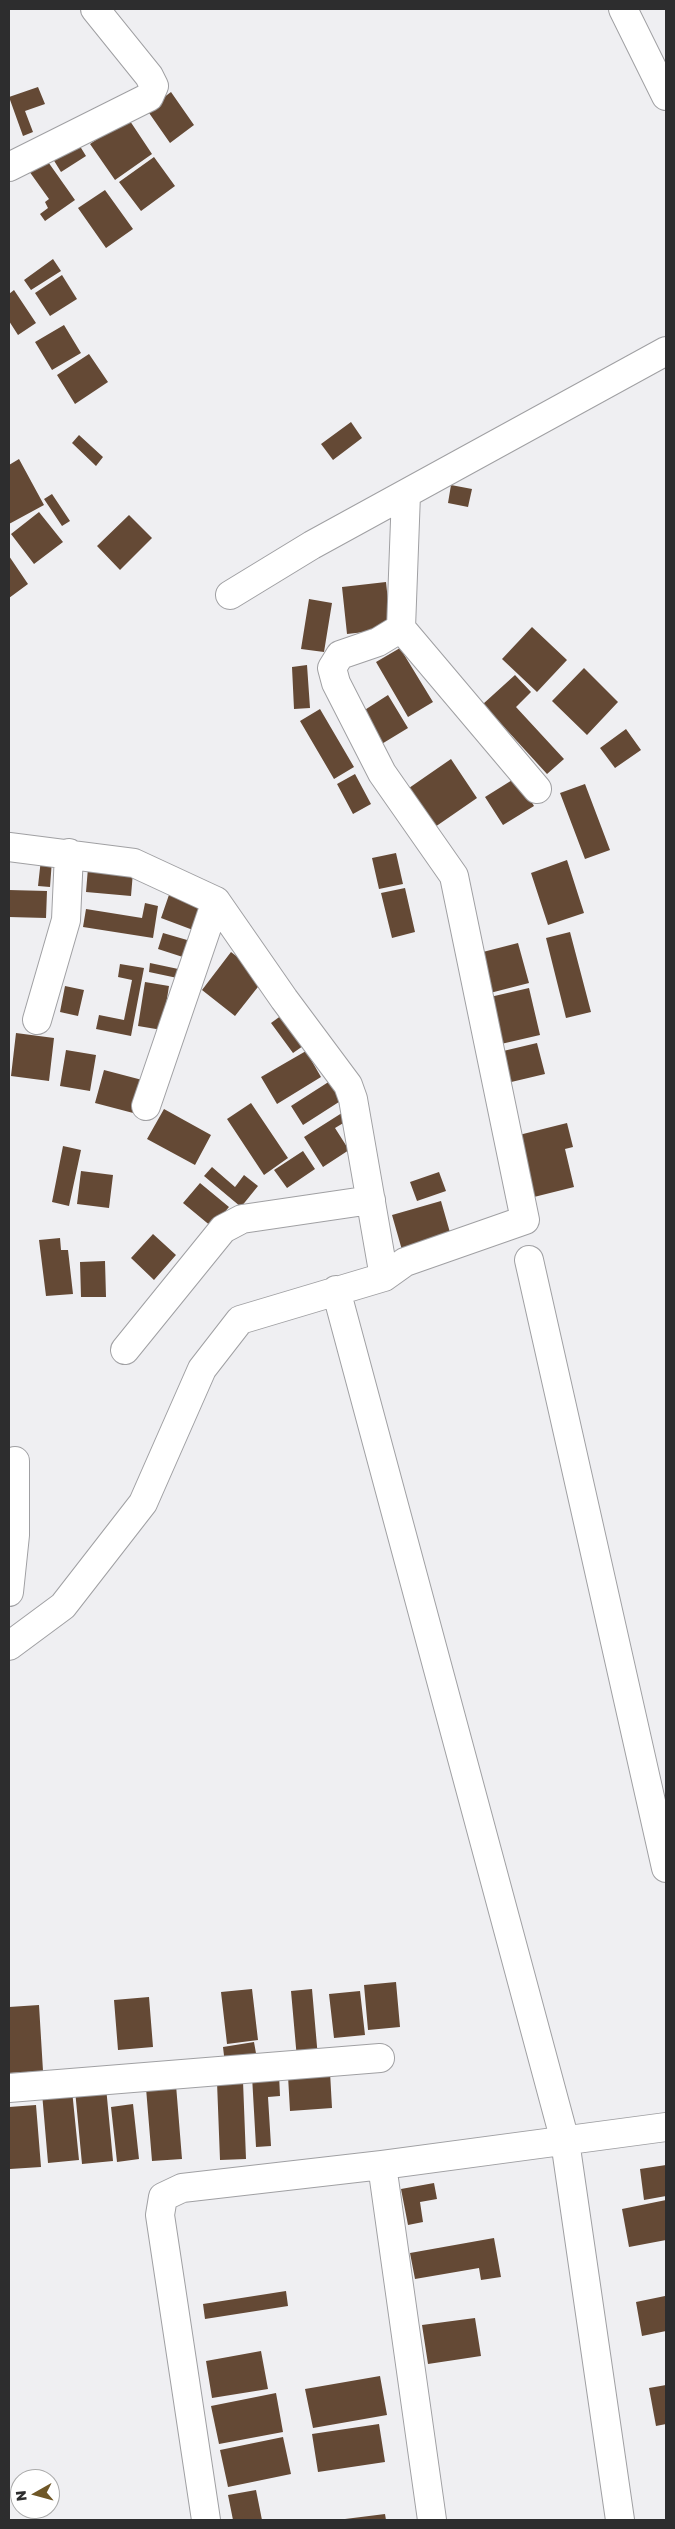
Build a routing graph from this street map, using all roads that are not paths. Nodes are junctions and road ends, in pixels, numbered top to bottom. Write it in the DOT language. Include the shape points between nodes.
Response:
graph roads {
  1 [pos="95,9"];
  2 [pos="623,9"];
  3 [pos="666,96"];
  4 [pos="9,168"];
  5 [pos="666,351"];
  6 [pos="406,494"];
  7 [pos="230,595"];
  8 [pos="401,628"];
  9 [pos="537,788"];
  10 [pos="9,847"];
  11 [pos="69,853"];
  12 [pos="216,901"];
  13 [pos="37,1020"];
  14 [pos="146,1106"];
  15 [pos="371,1200"];
  16 [pos="529,1260"];
  17 [pos="384,1277"];
  18 [pos="336,1290"];
  19 [pos="125,1350"];
  20 [pos="15,1461"];
  21 [pos="9,1592"];
  22 [pos="9,1646"];
  23 [pos="666,1868"];
  24 [pos="380,2058"];
  25 [pos="9,2088"];
  26 [pos="666,2127"];
  27 [pos="565,2141"];
  28 [pos="382,2165"];
  29 [pos="206,2520"];
  30 [pos="432,2520"];
  31 [pos="620,2520"];
  1 -- 4 [label="street" via="149,76 154,86 149,97"];
  2 -- 3 [label="street"];
  5 -- 6 [label="street"];
  6 -- 7 [label="street" via="312,545"];
  6 -- 8 [label="street"];
  8 -- 9 [label="street"];
  8 -- 17 [label="street" via="378,642 340,655 332,668 336,684 382,773 454,876 524,1220 405,1262"];
  10 -- 11 [label="street"];
  11 -- 12 [label="street" via="134,862"];
  11 -- 13 [label="street" via="66,920"];
  12 -- 14 [label="street"];
  12 -- 15 [label="street" via="348,1085"];
  15 -- 17 [label="street"];
  15 -- 19 [label="street" via="242,1219 223,1229"];
  16 -- 23 [label="street"];
  17 -- 18 [label="street"];
  18 -- 22 [label="street" via="240,1320 202,1369 143,1503 63,1606"];
  18 -- 27 [label="street"];
  20 -- 21 [label="street" via="16,1535"];
  24 -- 25 [label="street"];
  26 -- 27 [label="street"];
  27 -- 28 [label="street"];
  27 -- 31 [label="street"];
  28 -- 29 [label="street" via="182,2188 163,2197 160,2215"];
  28 -- 30 [label="street"];
}
